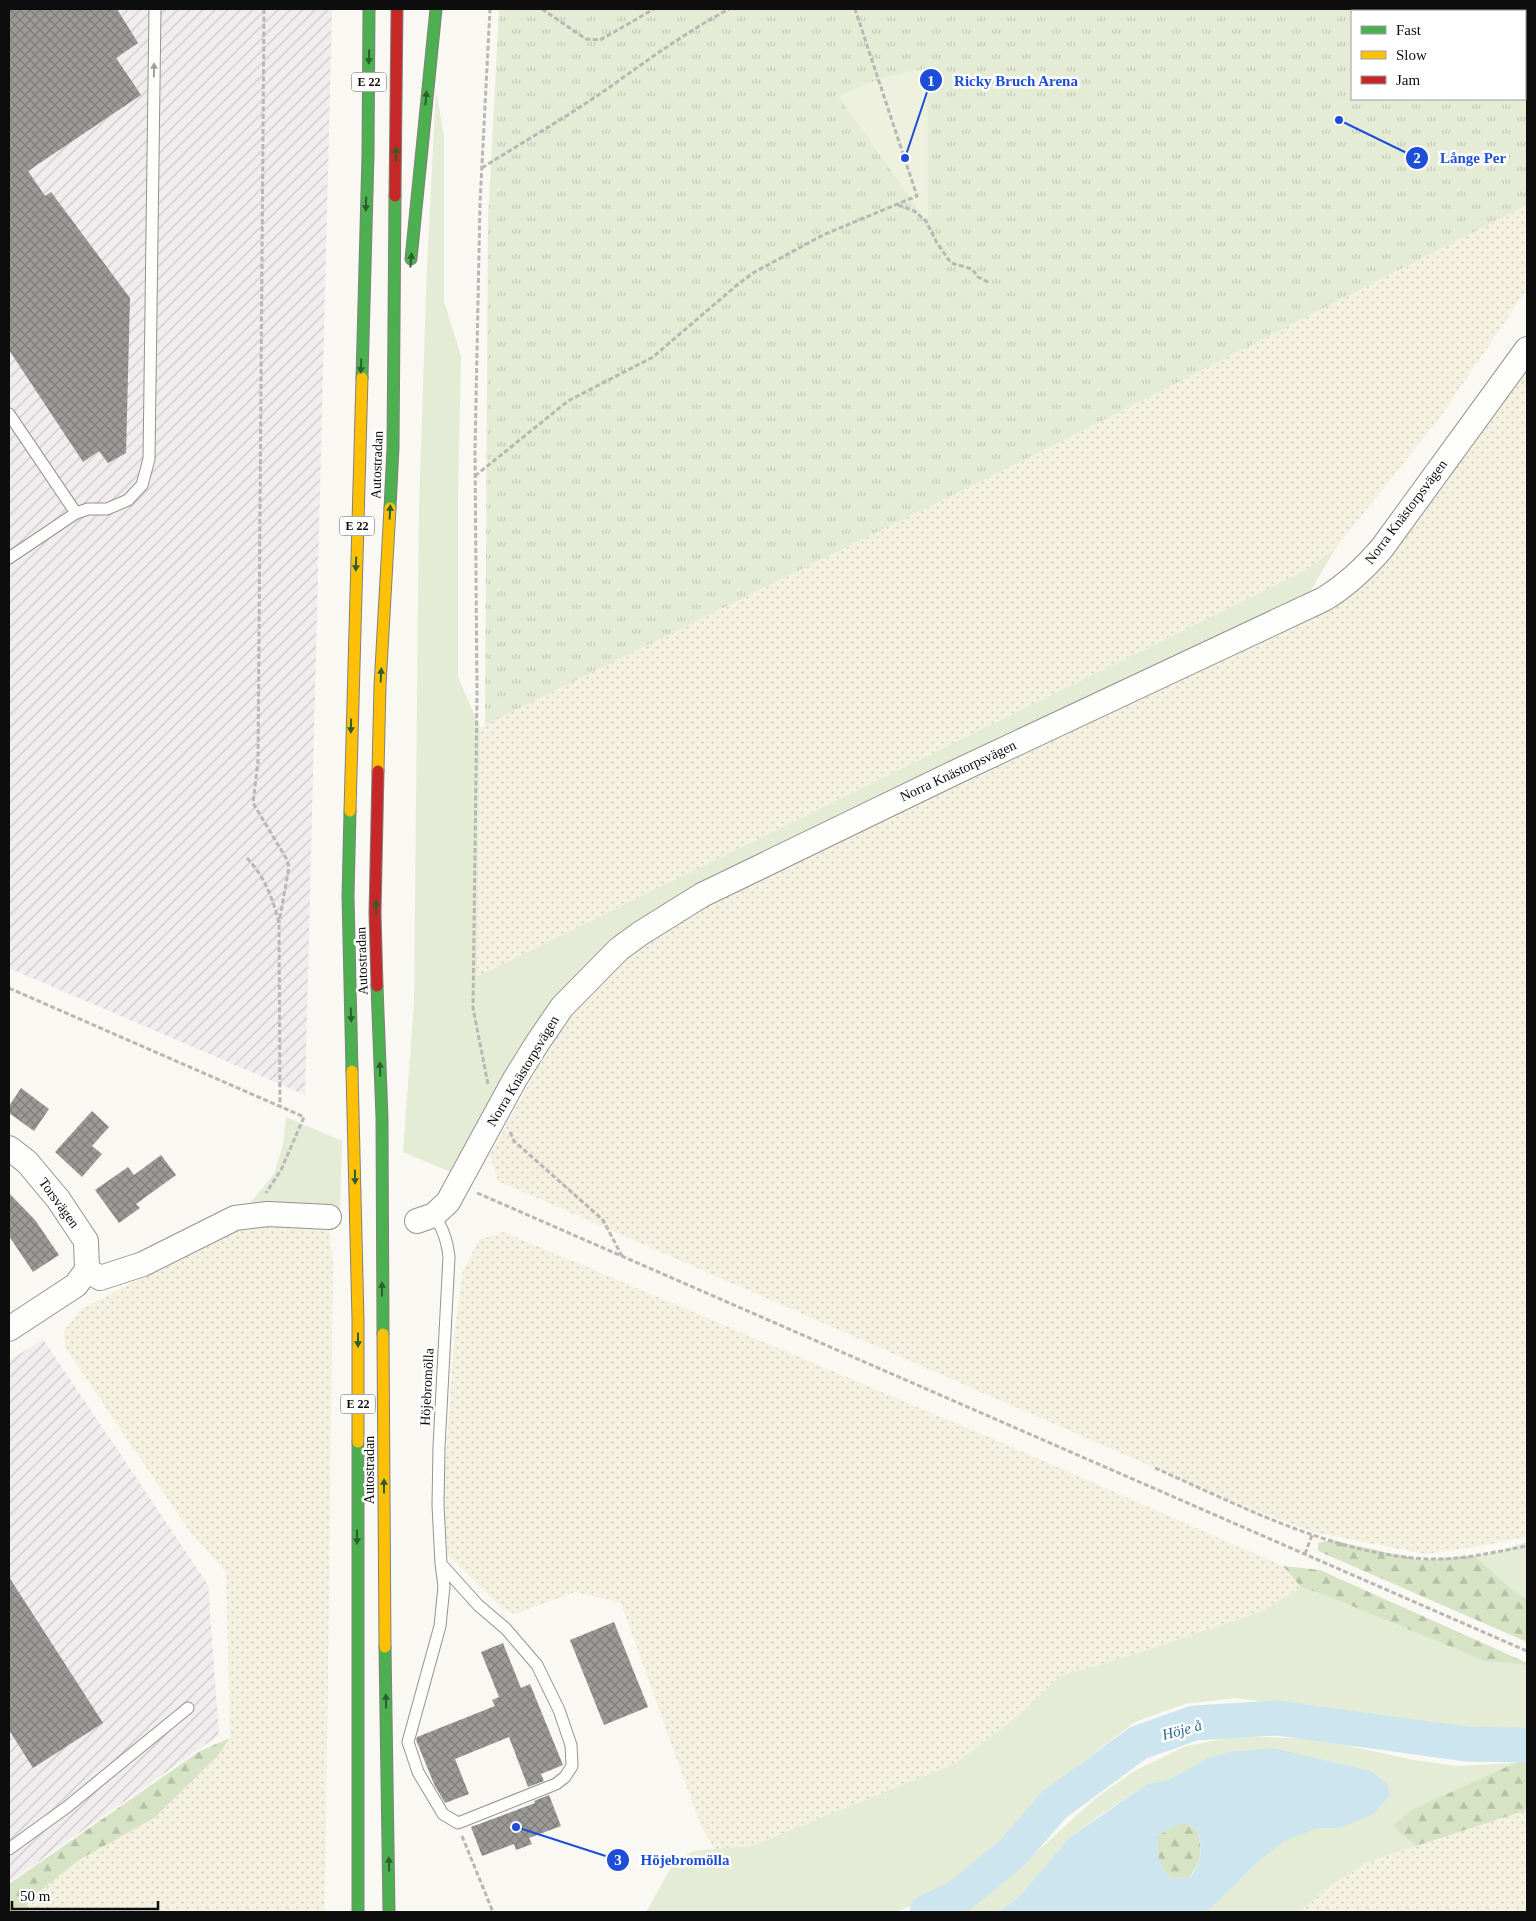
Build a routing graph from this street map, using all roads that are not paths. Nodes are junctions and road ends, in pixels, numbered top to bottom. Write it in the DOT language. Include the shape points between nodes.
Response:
graph roads {
  1 [pos="155,9"];
  2 [pos="369,9"];
  3 [pos="397,9"];
  4 [pos="436,9"];
  5 [pos="357,67"];
  6 [pos="368,155"];
  7 [pos="410,273"];
  8 [pos="406,312"];
  9 [pos="1527,349"];
  10 [pos="9,414"];
  11 [pos="393,448"];
  12 [pos="76,513"];
  13 [pos="9,558"];
  14 [pos="9,1148"];
  15 [pos="329,1217"];
  16 [pos="425,1218"];
  17 [pos="87,1270"];
  18 [pos="9,1329"];
  19 [pos="441,1564"];
  20 [pos="188,1708"];
  21 [pos="9,1849"];
  22 [pos="358,1912"];
  23 [pos="389,1912"];
  12 -- 1 [label="lane, one-way" via="107,509 128,500 142,485 149,459"];
  2 -- 6 [label="highway, Autostradan / E 22, one-way"];
  11 -- 3 [label="highway, Autostradan / E 22, one-way"];
  7 -- 4 [label="highway, one-way"];
  5 -- 6 [label="highway"];
  6 -- 22 [label="highway, Autostradan / E 22, one-way" via="348,896 358,1320"];
  8 -- 11 [label="highway"];
  9 -- 16 [label="street, Norra Knästorpsvägen" via="1382,548 1340,589 702,895 619,949 562,1007 538,1042 448,1202"];
  10 -- 12 [label="lane"];
  23 -- 11 [label="highway, Autostradan / E 22, one-way" via="382,1118 376,913 380,686"];
  12 -- 13 [label="lane"];
  14 -- 17 [label="street, Torsvägen" via="34,1169 86,1241"];
  15 -- 17 [label="street" via="268,1214 235,1218 143,1264 100,1278"];
  16 -- 19 [label="lane, Höjebromölla" via="444,1230 449,1257 439,1447"];
  17 -- 18 [label="street" via="76,1284"];
  19 -- 19 [label="lane, Höjebromölla" via="537,1665 559,1710 571,1745 572,1766 556,1784 458,1823 443,1814 438,1806 418,1772 408,1742 440,1626 444,1586"];
  20 -- 21 [label="lane" via="67,1807"];
}
